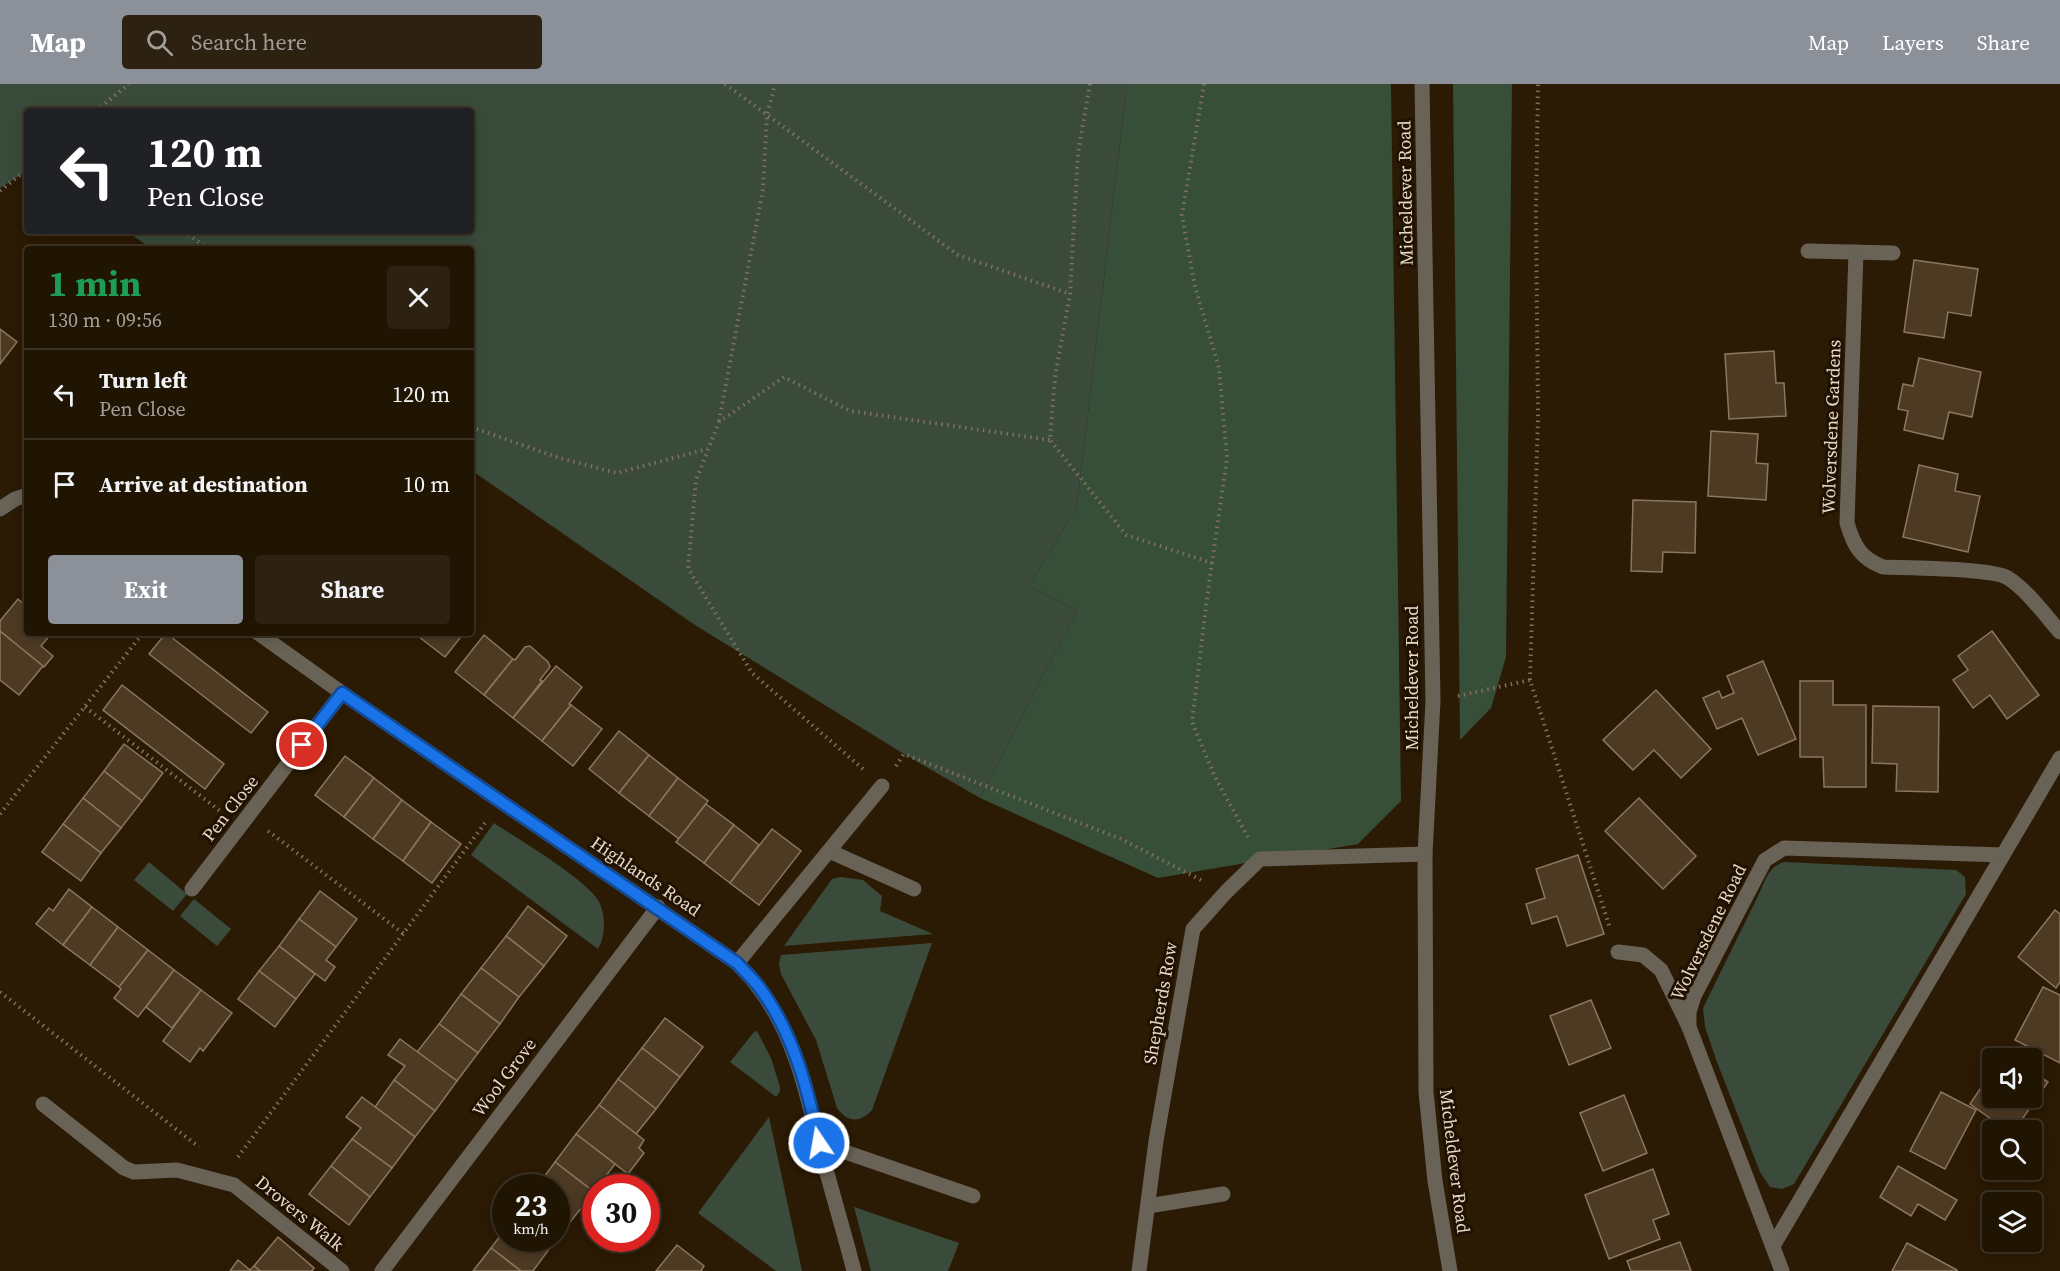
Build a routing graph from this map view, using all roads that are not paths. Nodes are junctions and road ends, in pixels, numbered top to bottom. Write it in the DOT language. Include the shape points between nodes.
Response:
graph roads {
  1 [pos="1422,84"];
  2 [pos="1808,251"];
  3 [pos="1856,252"];
  4 [pos="1893,253"];
  5 [pos="24,496"];
  6 [pos="0,509"];
  7 [pos="2060,632"];
  8 [pos="262,636"];
  9 [pos="342,693"];
  10 [pos="2060,758"];
  11 [pos="882,786"];
  12 [pos="829,851"];
  13 [pos="1425,854"];
  14 [pos="2003,855"];
  15 [pos="192,889"];
  16 [pos="914,889"];
  17 [pos="657,907"];
  18 [pos="1618,952"];
  19 [pos="737,963"];
  20 [pos="1689,1027"];
  21 [pos="43,1104"];
  22 [pos="819,1143"];
  23 [pos="1223,1194"];
  24 [pos="973,1197"];
  25 [pos="1148,1206"];
  26 [pos="1773,1246"];
  27 [pos="342,1271"];
  28 [pos="382,1271"];
  29 [pos="854,1271"];
  30 [pos="1140,1271"];
  31 [pos="1450,1271"];
  32 [pos="1782,1271"];
  1 -- 13 [label="street, Micheldever Road" via="1433,701"];
  2 -- 3 [label="street"];
  3 -- 4 [label="street"];
  3 -- 7 [label="street, Wolversdene Gardens" via="1847,523 1851,537 1869,561 1883,567 1989,572 2007,577"];
  5 -- 6 [label="street"];
  8 -- 9 [label="street, Highlands Road"];
  9 -- 15 [label="street, Pen Close"];
  9 -- 17 [label="street, Highlands Road"];
  10 -- 14 [label="street"];
  11 -- 12 [label="street"];
  12 -- 16 [label="street"];
  12 -- 19 [label="street"];
  13 -- 25 [label="street, Shepherds Row" via="1260,859 1192,929"];
  13 -- 31 [label="street, Micheldever Road" via="1426,1092"];
  14 -- 20 [label="street, Wolversdene Road" via="1784,848 1774,853 1765,860 1694,996"];
  14 -- 26 [label="street"];
  17 -- 19 [label="street, Highlands Road"];
  17 -- 28 [label="street, Wool Grove"];
  18 -- 20 [label="street" via="1643,955 1661,970"];
  19 -- 22 [label="street, Highlands Road" via="758,987 786,1035 810,1102"];
  20 -- 26 [label="street, Wolversdene Road"];
  21 -- 27 [label="street, Drovers Walk" via="124,1168 134,1172 177,1170 234,1185"];
  22 -- 24 [label="street"];
  22 -- 29 [label="street, Highlands Road"];
  23 -- 25 [label="street"];
  25 -- 30 [label="street, Shepherds Row"];
  26 -- 32 [label="street, Wolversdene Road"];
}
